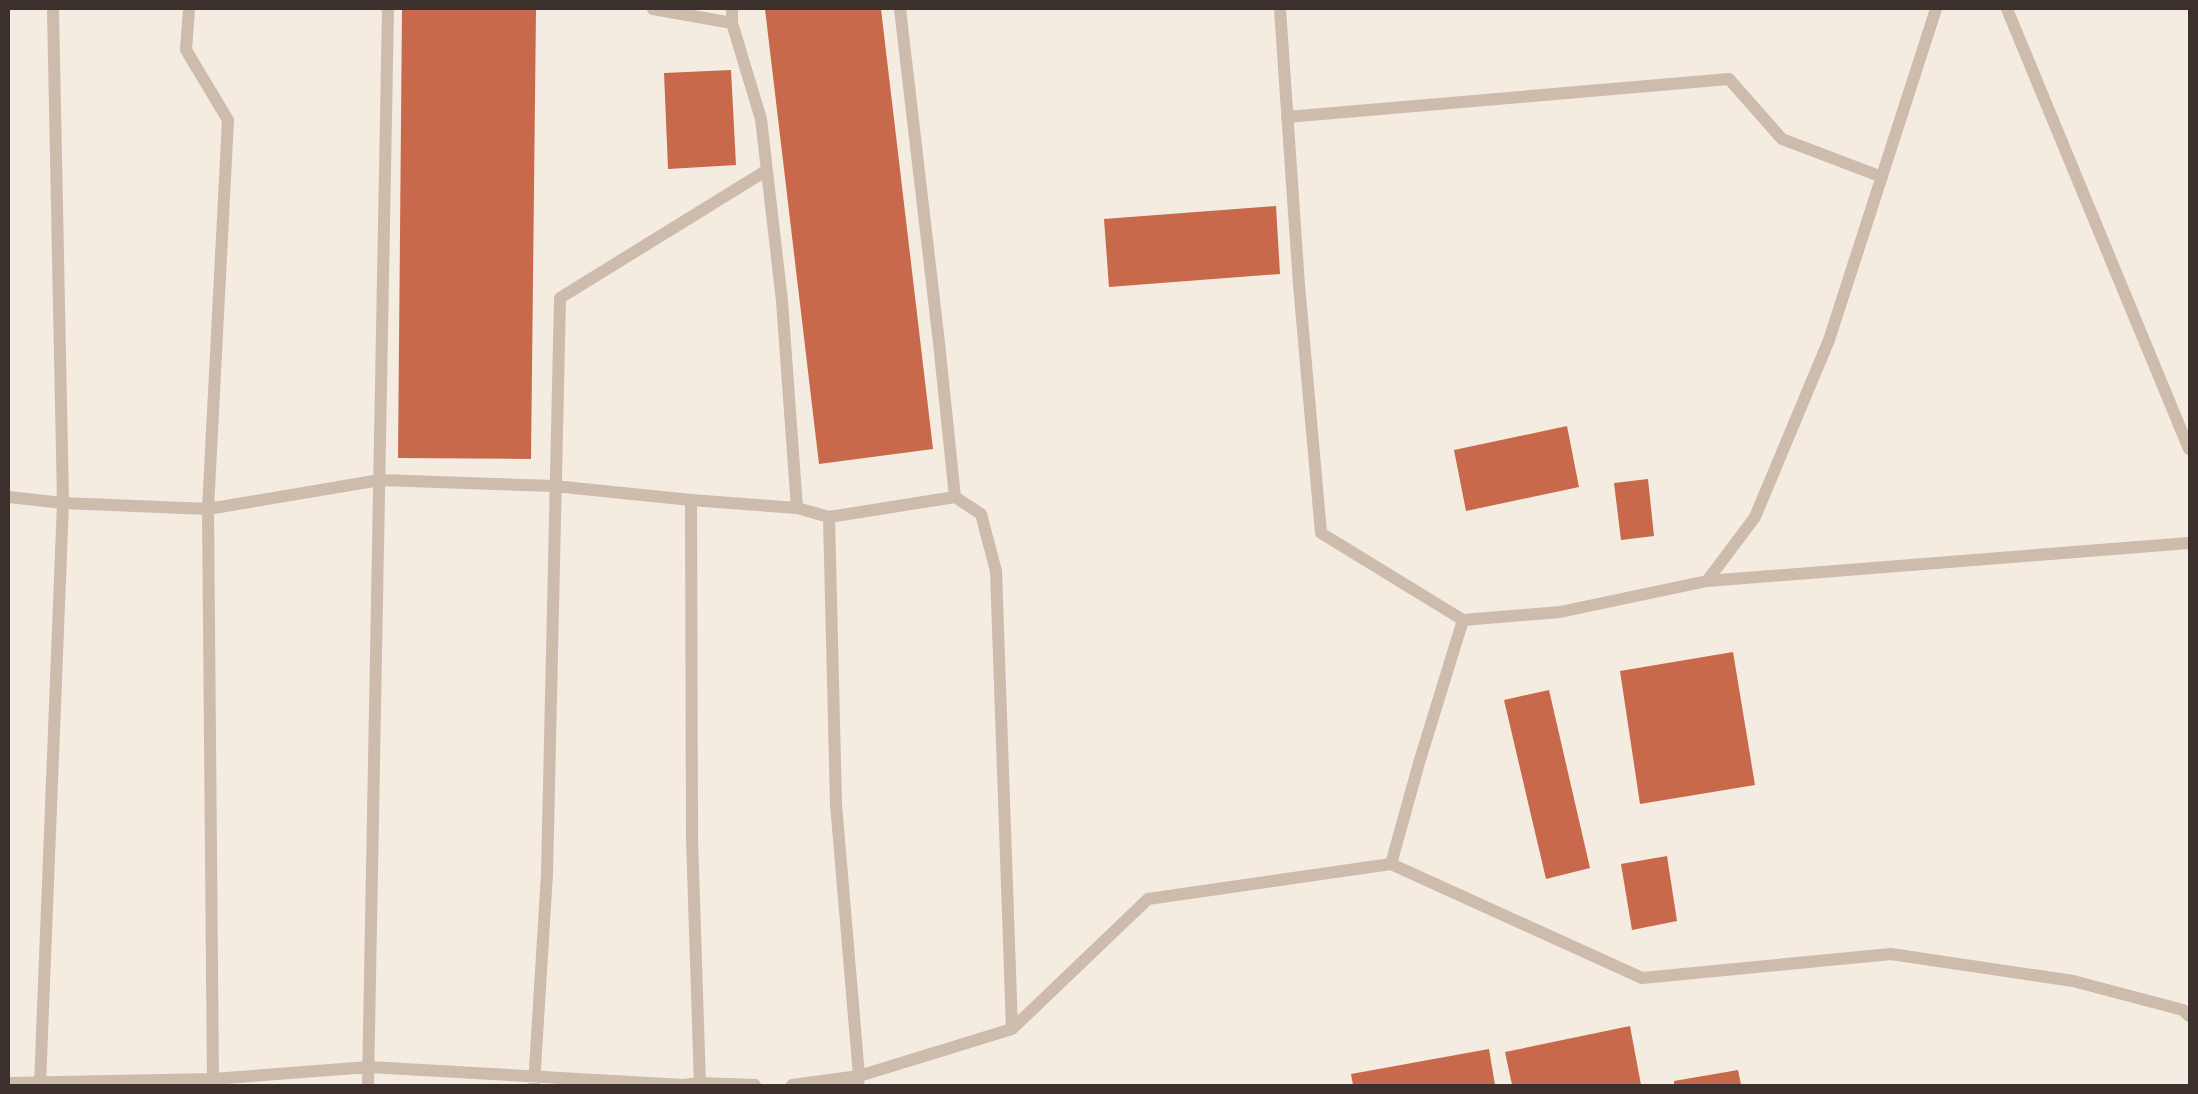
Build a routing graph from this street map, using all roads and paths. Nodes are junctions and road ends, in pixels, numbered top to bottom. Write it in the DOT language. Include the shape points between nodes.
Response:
graph roads {
  1 [pos="53,9"];
  2 [pos="188,9"];
  3 [pos="388,9"];
  4 [pos="653,9"];
  5 [pos="732,9"];
  6 [pos="900,9"];
  7 [pos="1280,9"];
  8 [pos="1936,9"];
  9 [pos="2007,9"];
  10 [pos="732,24"];
  11 [pos="1287,117"];
  12 [pos="767,170"];
  13 [pos="1882,177"];
  14 [pos="2189,449"];
  15 [pos="380,480"];
  16 [pos="554,486"];
  17 [pos="9,497"];
  18 [pos="955,497"];
  19 [pos="691,500"];
  20 [pos="64,502"];
  21 [pos="797,508"];
  22 [pos="208,509"];
  23 [pos="829,517"];
  24 [pos="2189,543"];
  25 [pos="1707,581"];
  26 [pos="1463,620"];
  27 [pos="1391,864"];
  28 [pos="2189,1016"];
  29 [pos="1012,1029"];
  30 [pos="368,1067"];
  31 [pos="534,1080"];
  32 [pos="859,1080"];
  33 [pos="213,1082"];
  34 [pos="9,1083"];
  35 [pos="700,1084"];
  36 [pos="40,1085"];
  37 [pos="368,1085"];
  38 [pos="755,1085"];
  39 [pos="792,1085"];
  1 -- 20 [label="street"];
  2 -- 22 [label="street" via="186,50 228,120"];
  3 -- 15 [label="street"];
  4 -- 10 [label="street"];
  5 -- 10 [label="street"];
  6 -- 18 [label="street"];
  7 -- 11 [label="street"];
  8 -- 13 [label="street"];
  9 -- 14 [label="street"];
  10 -- 12 [label="street" via="761,119"];
  11 -- 13 [label="street" via="1729,79 1782,139"];
  11 -- 26 [label="street" via="1321,533"];
  12 -- 16 [label="street" via="560,298"];
  12 -- 21 [label="street" via="782,301"];
  13 -- 25 [label="street" via="1829,340 1755,517"];
  15 -- 16 [label="street"];
  15 -- 22 [label="street"];
  15 -- 30 [label="street"];
  16 -- 19 [label="street"];
  16 -- 31 [label="street" via="547,874"];
  17 -- 20 [label="street"];
  18 -- 23 [label="street"];
  18 -- 29 [label="street" via="981,514 996,571"];
  19 -- 21 [label="street"];
  19 -- 35 [label="street" via="692,838"];
  20 -- 22 [label="street"];
  20 -- 36 [label="street"];
  21 -- 23 [label="street"];
  22 -- 33 [label="street"];
  23 -- 32 [label="street" via="836,804"];
  24 -- 25 [label="street"];
  25 -- 26 [label="street" via="1560,612"];
  26 -- 27 [label="street"];
  27 -- 28 [label="street" via="1642,978 1891,954 2074,982 2184,1010"];
  27 -- 29 [label="street" via="1148,899"];
  29 -- 32 [label="street"];
  30 -- 31 [label="street"];
  30 -- 33 [label="street"];
  30 -- 37 [label="street"];
  31 -- 35 [label="street"];
  32 -- 39 [label="street"];
  33 -- 36 [label="street"];
  34 -- 36 [label="street"];
  35 -- 38 [label="street"];
}
